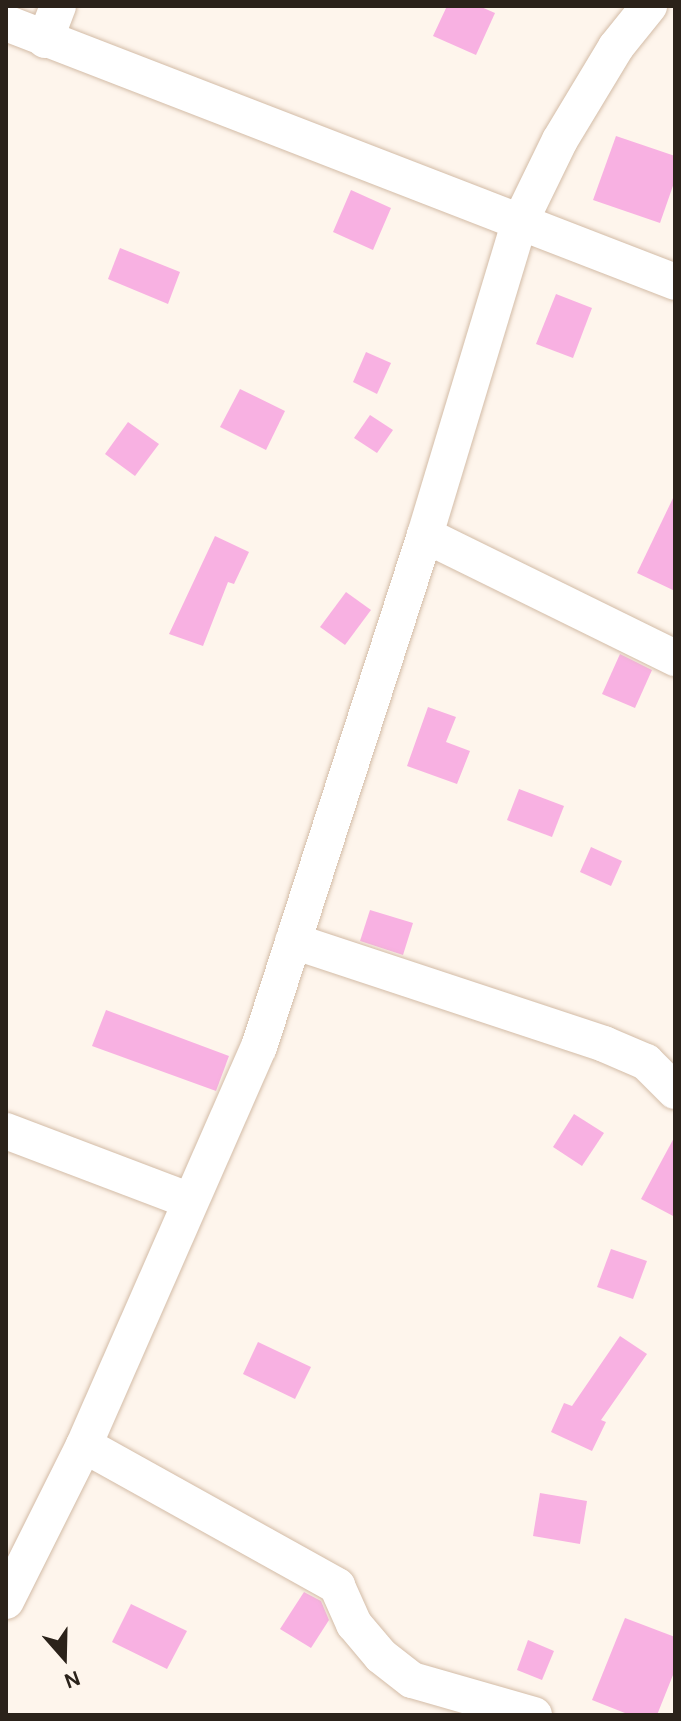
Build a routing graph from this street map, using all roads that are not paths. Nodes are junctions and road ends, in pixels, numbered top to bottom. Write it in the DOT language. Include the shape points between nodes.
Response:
graph roads {
  1 [pos="58,6"];
  2 [pos="649,6"];
  3 [pos="6,23"];
  4 [pos="45,40"];
  5 [pos="519,224"];
  6 [pos="675,282"];
  7 [pos="425,535"];
  8 [pos="675,658"];
  9 [pos="293,941"];
  10 [pos="675,1091"];
  11 [pos="6,1131"];
  12 [pos="188,1200"];
  13 [pos="84,1445"];
  14 [pos="6,1601"];
  15 [pos="534,1715"];
  1 -- 4 [label="street"];
  2 -- 5 [label="street" via="616,47 568,127"];
  3 -- 4 [label="street"];
  4 -- 5 [label="street"];
  5 -- 6 [label="street"];
  5 -- 7 [label="street"];
  7 -- 8 [label="street"];
  7 -- 9 [label="street"];
  9 -- 10 [label="street" via="604,1044 646,1062"];
  9 -- 12 [label="street" via="259,1047"];
  11 -- 12 [label="street"];
  12 -- 13 [label="street"];
  13 -- 14 [label="street"];
  13 -- 15 [label="street" via="337,1586 354,1624 381,1656 412,1680"];
}
